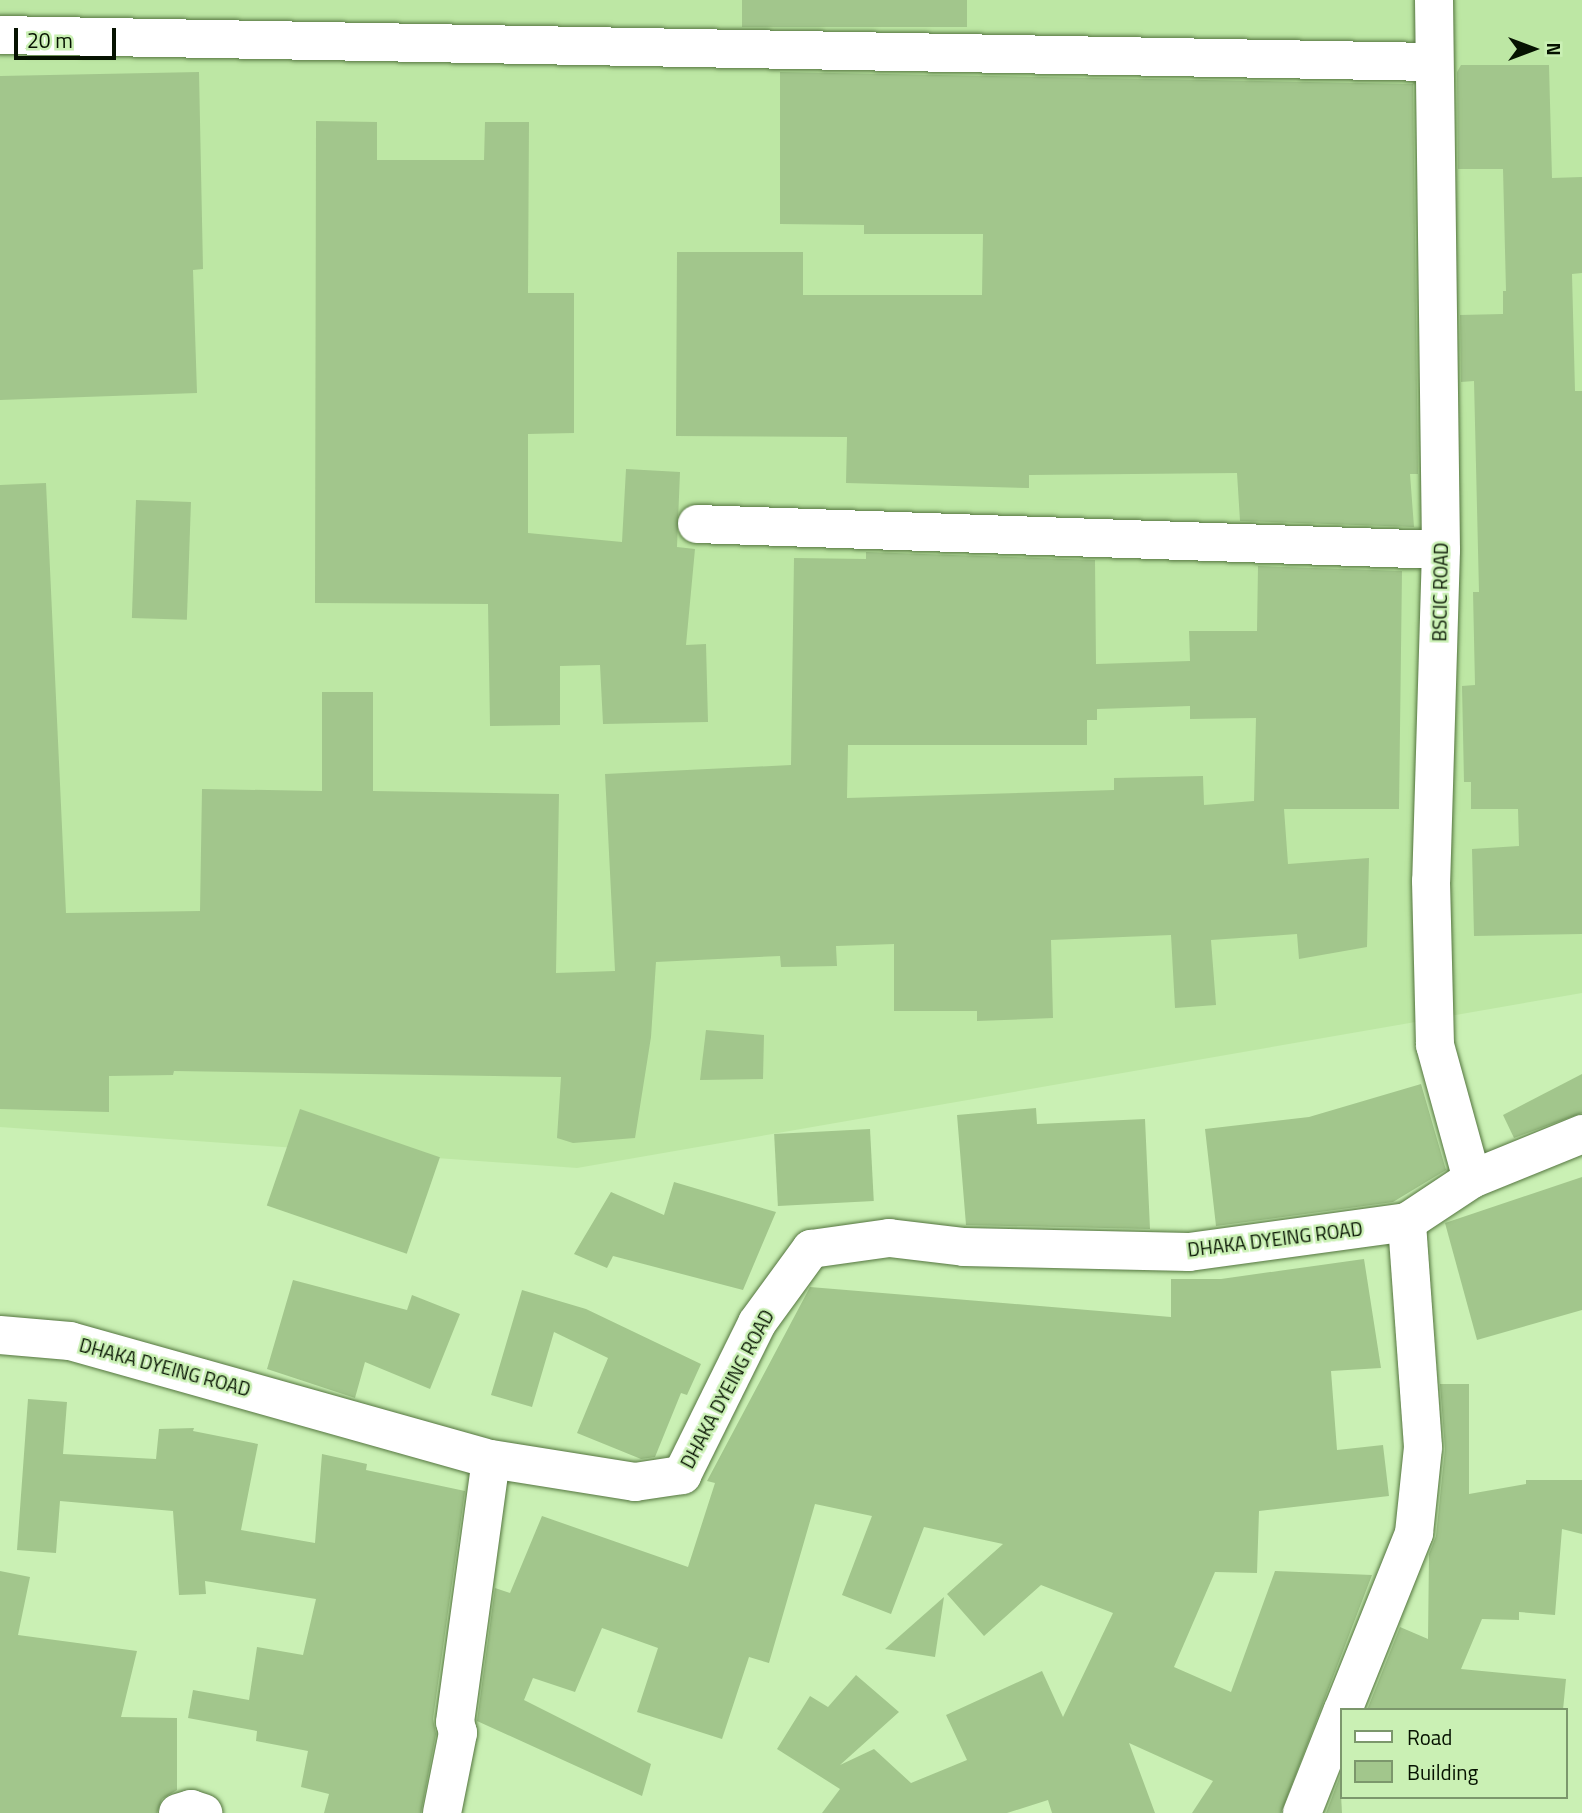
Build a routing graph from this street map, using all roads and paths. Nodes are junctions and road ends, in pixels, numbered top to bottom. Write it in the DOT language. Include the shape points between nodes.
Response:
graph roads {
  1 [pos="1434,0"];
  2 [pos="0,35"];
  3 [pos="1431,62"];
  4 [pos="697,524"];
  5 [pos="1441,550"];
  6 [pos="1582,1134"];
  7 [pos="1472,1179"];
  8 [pos="1407,1222"];
  9 [pos="0,1335"];
  10 [pos="491,1459"];
  11 [pos="1344,1708"];
  12 [pos="1340,1718"];
  13 [pos="178,1813"];
  14 [pos="203,1813"];
  15 [pos="442,1813"];
  16 [pos="1302,1813"];
  1 -- 3 [label="street, BSCIC ROAD"];
  2 -- 3 [label="street"];
  3 -- 5 [label="street, BSCIC ROAD"];
  4 -- 5 [label="street"];
  5 -- 7 [label="street, BSCIC ROAD" via="1431,881 1435,1045"];
  6 -- 7 [label="street, DHAKA DYEING ROAD"];
  7 -- 8 [label="street, DHAKA DYEING ROAD"];
  8 -- 10 [label="street, DHAKA DYEING ROAD" via="1189,1252 964,1248 889,1238 811,1249 757,1323 682,1475 635,1482"];
  8 -- 11 [label="street" via="1423,1447 1414,1533"];
  9 -- 10 [label="street, DHAKA DYEING ROAD" via="70,1341"];
  10 -- 15 [label="street" via="455,1721 458,1733"];
  12 -- 16 [label="street"];
  13 -- 14 [label="street" via="191,1809"];
}
